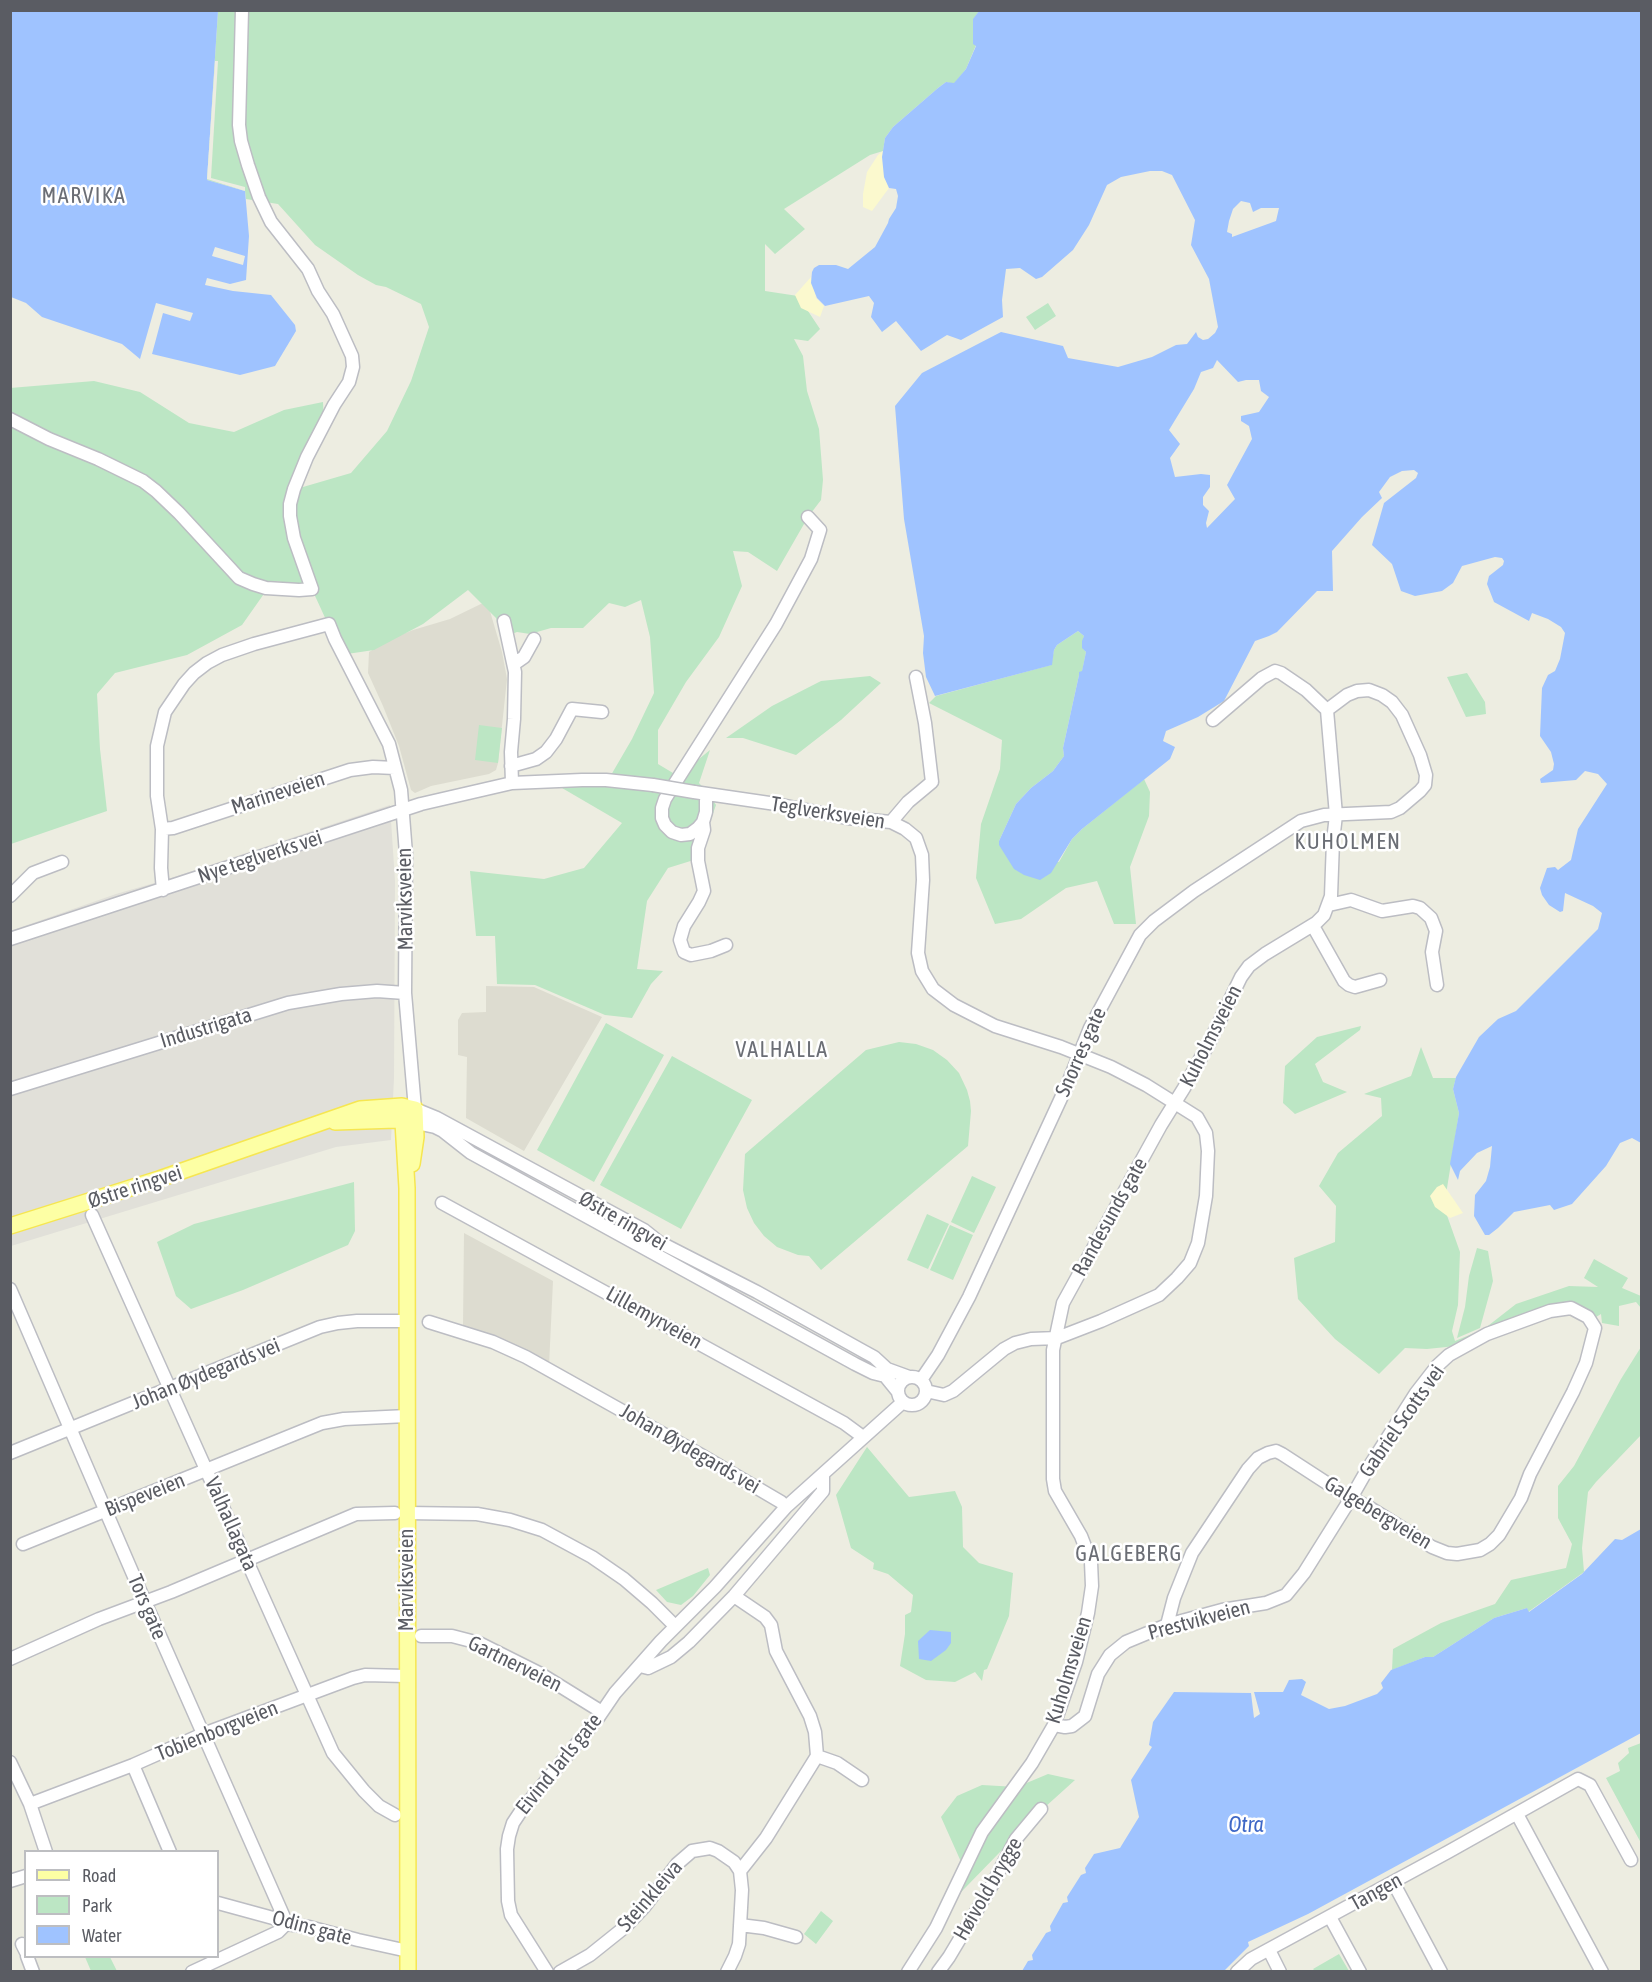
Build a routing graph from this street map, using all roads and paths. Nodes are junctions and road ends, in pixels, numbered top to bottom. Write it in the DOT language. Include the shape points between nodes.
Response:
graph roads {
  1 [pos="242,10"];
  2 [pos="10,419"];
  3 [pos="808,517"];
  4 [pos="504,621"];
  5 [pos="534,639"];
  6 [pos="514,664"];
  7 [pos="916,677"];
  8 [pos="1327,710"];
  9 [pos="602,712"];
  10 [pos="1213,720"];
  11 [pos="511,766"];
  12 [pos="395,768"];
  13 [pos="512,783"];
  14 [pos="700,793"];
  15 [pos="402,811"];
  16 [pos="1336,815"];
  17 [pos="703,822"];
  18 [pos="891,822"];
  19 [pos="162,829"];
  20 [pos="62,862"];
  21 [pos="163,890"];
  22 [pos="10,896"];
  23 [pos="1329,905"];
  24 [pos="1312,926"];
  25 [pos="10,939"];
  26 [pos="726,945"];
  27 [pos="1380,980"];
  28 [pos="1437,985"];
  29 [pos="405,993"];
  30 [pos="1080,1054"];
  31 [pos="10,1089"];
  32 [pos="1176,1102"];
  33 [pos="409,1114"];
  34 [pos="442,1203"];
  35 [pos="92,1215"];
  36 [pos="10,1226"];
  37 [pos="10,1289"];
  38 [pos="406,1321"];
  39 [pos="429,1322"];
  40 [pos="1595,1328"];
  41 [pos="1057,1338"];
  42 [pos="919,1383"];
  43 [pos="169,1389"];
  44 [pos="901,1397"];
  45 [pos="406,1416"];
  46 [pos="70,1428"];
  47 [pos="863,1437"];
  48 [pos="10,1453"];
  49 [pos="207,1470"];
  50 [pos="823,1475"];
  51 [pos="1352,1498"];
  52 [pos="786,1507"];
  53 [pos="105,1509"];
  54 [pos="401,1513"];
  55 [pos="23,1544"];
  56 [pos="247,1560"];
  57 [pos="1286,1595"];
  58 [pos="734,1596"];
  59 [pos="145,1602"];
  60 [pos="1167,1625"];
  61 [pos="675,1626"];
  62 [pos="421,1636"];
  63 [pos="10,1659"];
  64 [pos="639,1666"];
  65 [pos="406,1676"];
  66 [pos="306,1695"];
  67 [pos="602,1712"];
  68 [pos="1054,1725"];
  69 [pos="203,1734"];
  70 [pos="817,1756"];
  71 [pos="10,1762"];
  72 [pos="133,1765"];
  73 [pos="862,1780"];
  74 [pos="30,1804"];
  75 [pos="1041,1809"];
  76 [pos="1517,1814"];
  77 [pos="395,1815"];
  78 [pos="46,1850"];
  79 [pos="170,1850"];
  80 [pos="1631,1860"];
  81 [pos="740,1871"];
  82 [pos="1393,1882"];
  83 [pos="219,1903"];
  84 [pos="1330,1917"];
  85 [pos="286,1924"];
  86 [pos="740,1925"];
  87 [pos="796,1937"];
  88 [pos="1269,1950"];
  89 [pos="408,1951"];
  90 [pos="192,1971"];
  91 [pos="408,1971"];
  92 [pos="547,1971"];
  93 [pos="560,1971"];
  94 [pos="727,1971"];
  95 [pos="908,1971"];
  96 [pos="938,1971"];
  97 [pos="1238,1971"];
  98 [pos="1280,1971"];
  99 [pos="1360,1971"];
  100 [pos="1441,1971"];
  101 [pos="1602,1971"];
  1 -- 2 [label="street" via="239,125 258,197 271,222 308,269 333,314 354,367 307,457 290,504 294,538 312,589 266,588 239,578 150,486"];
  3 -- 17 [label="street" via="820,530 797,586 665,799 662,818 672,832 690,834"];
  4 -- 6 [label="street"];
  5 -- 6 [label="street" via="524,657"];
  6 -- 11 [label="street"];
  7 -- 18 [label="street" via="932,782"];
  8 -- 10 [label="street" via="1306,690 1275,671"];
  8 -- 16 [label="street"];
  8 -- 16 [label="street" via="1357,691 1382,695 1402,715 1426,775 1425,785 1400,808"];
  9 -- 11 [label="street" via="572,709 546,752"];
  11 -- 13 [label="street"];
  12 -- 15 [label="street, Marviksveien"];
  12 -- 19 [label="street, Marineveien" via="350,770"];
  12 -- 19 [label="street, Marviksveien" via="389,744 329,624 237,649 194,673 169,705 160,730 156,762"];
  13 -- 14 [label="street, Teglverksveien, bridge" via="606,780"];
  13 -- 15 [label="street, Nye teglverks vei"];
  14 -- 17 [label="street" via="706,812"];
  14 -- 18 [label="street, Teglverksveien"];
  15 -- 21 [label="street, Nye teglverks vei"];
  15 -- 29 [label="street, Marviksveien" via="406,854"];
  16 -- 23 [label="street"];
  16 -- 30 [label="street, Snorres gate" via="1301,821 1154,921 1135,942"];
  17 -- 26 [label="street" via="698,848 704,891 680,935 684,952 691,955"];
  18 -- 30 [label="street, Teglverksveien" via="912,833 919,844 923,866 919,962 933,989 995,1026"];
  19 -- 21 [label="street"];
  20 -- 22 [label="street" via="33,873"];
  21 -- 25 [label="street, Nye teglverks vei"];
  23 -- 24 [label="street, Kuholmsveien"];
  23 -- 28 [label="street" via="1351,900 1382,910 1420,908 1431,918 1436,931 1431,952"];
  24 -- 27 [label="street" via="1349,985"];
  24 -- 32 [label="street, Kuholmsveien" via="1249,966"];
  29 -- 31 [label="street, Industrigata" via="341,994 288,1003"];
  29 -- 33 [label="street, Marviksveien"];
  30 -- 32 [label="street, Teglverksveien"];
  30 -- 42 [label="street, Snorres gate" via="969,1297"];
  32 -- 41 [label="street, Randesunds gate" via="1067,1296"];
  32 -- 41 [label="street, Kuholmsveien" via="1197,1117 1207,1140 1206,1196 1195,1252 1159,1295"];
  33 -- 36 [label="main road, Østre ringvei" via="327,1122"];
  33 -- 38 [label="main road, Marviksveien"];
  33 -- 42 [label="street, Østre ringvei" via="437,1118 844,1340 887,1369"];
  33 -- 44 [label="street, Østre ringvei" via="443,1131 471,1153 855,1364 885,1376"];
  34 -- 47 [label="street, Lillemyrveien" via="844,1423"];
  35 -- 43 [label="street, Valhallagata"];
  37 -- 46 [label="street, Tors gate"];
  38 -- 43 [label="street, Johan Øydegards vei" via="329,1324"];
  38 -- 45 [label="main road, Marviksveien"];
  39 -- 52 [label="street, Johan Øydegards vei" via="526,1357"];
  40 -- 51 [label="street, Gabriel Scotts vei" via="1580,1312 1562,1308 1487,1334 1449,1355 1416,1393"];
  40 -- 51 [label="street, Galgebergveien" via="1573,1392 1521,1498 1490,1544 1468,1553 1447,1553"];
  41 -- 42 [label="street, Kuholmsveien" via="1015,1343 944,1395"];
  41 -- 68 [label="street, Kuholmsveien" via="1053,1350 1053,1479 1055,1491 1091,1562 1092,1586 1078,1655"];
  42 -- 44 [label="street, Snorres gate" via="900,1384"];
  42 -- 44 [label="street" via="922,1401 908,1404"];
  43 -- 46 [label="street, Johan Øydegards vei"];
  43 -- 49 [label="street, Valhallagata"];
  44 -- 47 [label="street, Eivind Jarls gate"];
  45 -- 49 [label="street, Bispeveien" via="332,1419"];
  45 -- 54 [label="main road, Marviksveien"];
  46 -- 48 [label="street, Johan Øydegards vei"];
  46 -- 53 [label="street, Tors gate"];
  47 -- 50 [label="street, Eivind Jarls gate"];
  49 -- 53 [label="street, Bispeveien"];
  49 -- 56 [label="street, Valhallagata"];
  50 -- 52 [label="street, Eivind Jarls gate"];
  50 -- 58 [label="street, Eivind Jarls gate" via="823,1491"];
  51 -- 57 [label="street, Gabriel Scotts vei"];
  51 -- 60 [label="street, Galgebergveien" via="1276,1451 1258,1458 1192,1553"];
  52 -- 61 [label="street, Eivind Jarls gate"];
  53 -- 55 [label="street, Bispeveien"];
  53 -- 59 [label="street, Tors gate"];
  54 -- 56 [label="street" via="356,1514"];
  54 -- 61 [label="street" via="477,1514 542,1530 624,1580"];
  54 -- 65 [label="main road, Marviksveien"];
  56 -- 59 [label="street"];
  56 -- 66 [label="street, Valhallagata"];
  57 -- 60 [label="street, Prestvikveien"];
  58 -- 64 [label="street, Eivind Jarls gate" via="671,1657 648,1668"];
  58 -- 70 [label="street" via="771,1625 776,1651 810,1716"];
  59 -- 63 [label="street"];
  59 -- 69 [label="street, Tors gate"];
  60 -- 68 [label="street, Prestvikveien" via="1119,1647 1098,1674 1085,1716 1072,1726"];
  61 -- 64 [label="street, Eivind Jarls gate"];
  62 -- 67 [label="street, Gartnerveien" via="453,1636 479,1643 539,1673"];
  64 -- 67 [label="street, Eivind Jarls gate"];
  65 -- 66 [label="street, Tobienborgveien" via="365,1675"];
  65 -- 89 [label="main road, Marviksveien"];
  66 -- 69 [label="street, Tobienborgveien"];
  66 -- 77 [label="street, Valhallagata" via="340,1763 379,1806"];
  67 -- 92 [label="street, Eivind Jarls gate" via="521,1811 508,1836 511,1915"];
  68 -- 95 [label="street, Kuholmsveien" via="982,1832 936,1928"];
  69 -- 72 [label="street, Tobienborgveien"];
  69 -- 85 [label="street, Tors gate"];
  70 -- 73 [label="street" via="837,1763"];
  70 -- 81 [label="street" via="766,1838"];
  71 -- 74 [label="street"];
  72 -- 74 [label="street, Tobienborgveien"];
  72 -- 79 [label="street"];
  74 -- 78 [label="street"];
  75 -- 96 [label="street, Høivold brygge" via="1016,1839"];
  76 -- 80 [label="street, Tangen" via="1578,1779 1590,1785"];
  76 -- 82 [label="street, Tangen"];
  76 -- 101 [label="street"];
  81 -- 86 [label="street"];
  81 -- 93 [label="street, Steinkleiva" via="718,1851 692,1851 625,1927 590,1955"];
  82 -- 84 [label="street, Tangen"];
  82 -- 100 [label="street"];
  83 -- 85 [label="street, Odins gate"];
  84 -- 88 [label="street, Tangen"];
  84 -- 99 [label="street"];
  85 -- 89 [label="street, Odins gate"];
  85 -- 90 [label="street" via="278,1932"];
  86 -- 87 [label="street"];
  86 -- 94 [label="street" via="739,1944"];
  88 -- 97 [label="street, Tangen"];
  88 -- 98 [label="street"];
  89 -- 91 [label="main road, Marviksveien"];
}
